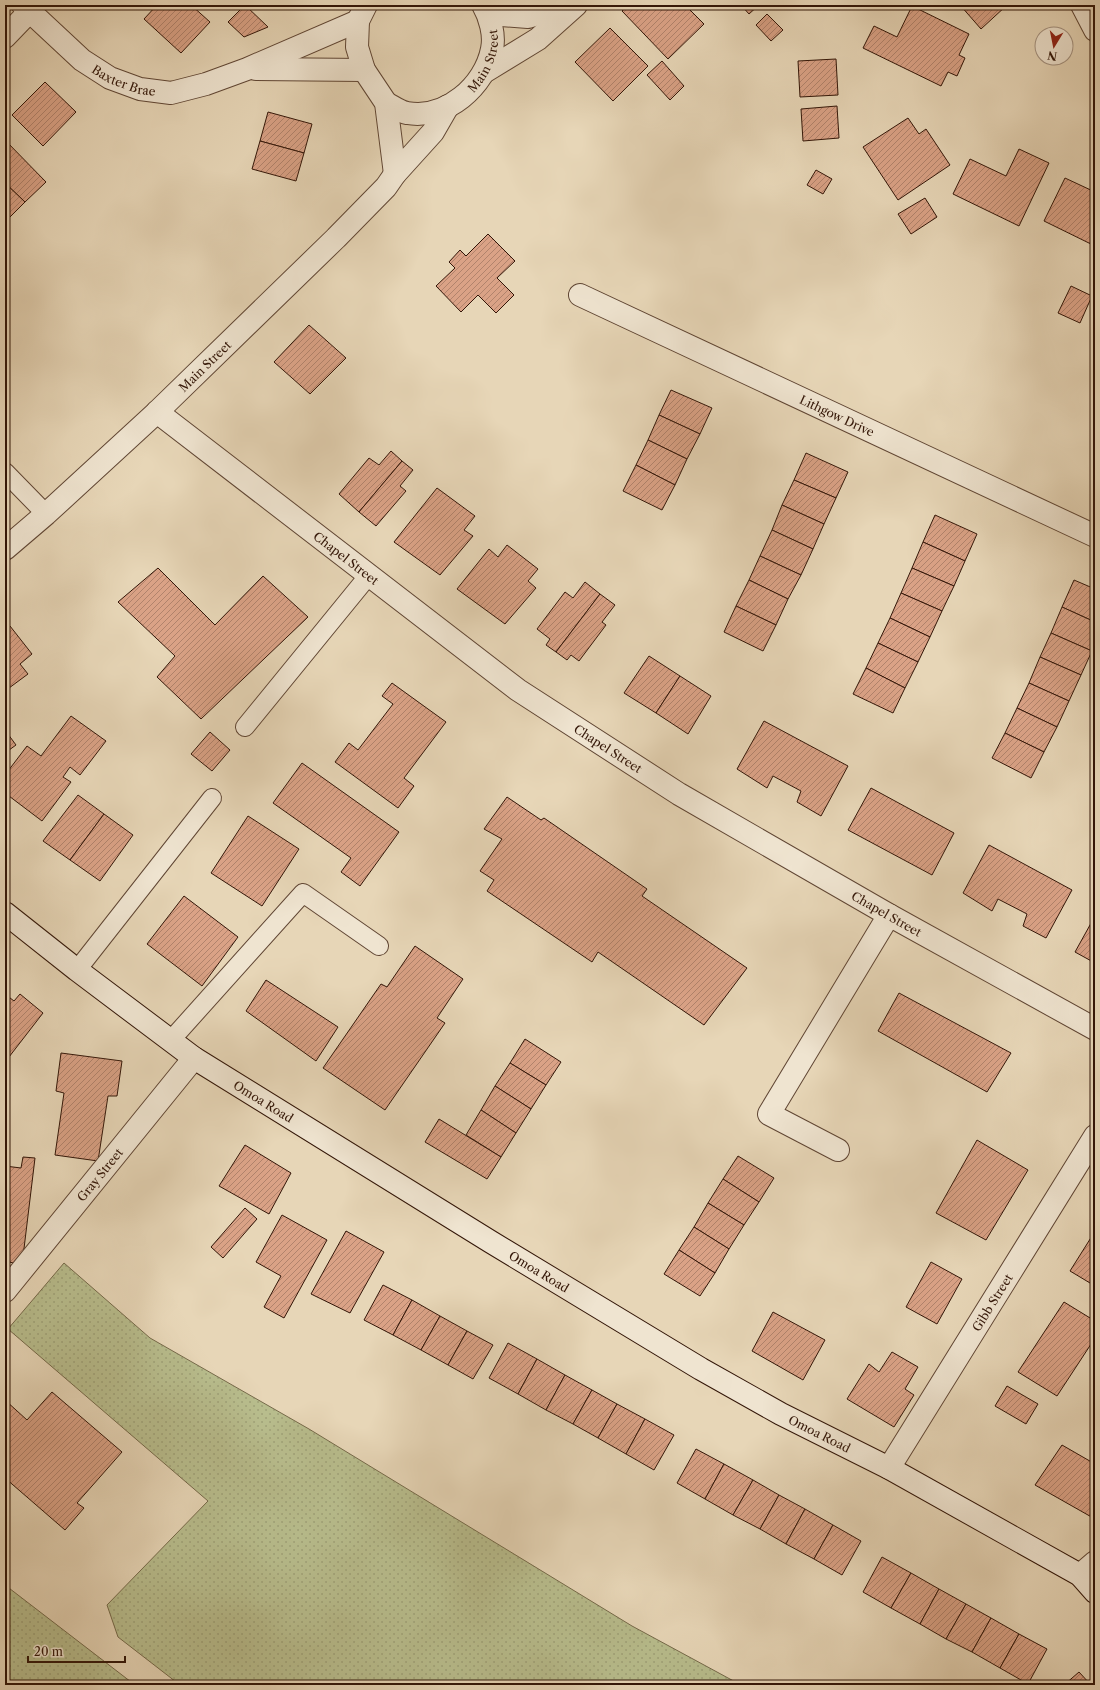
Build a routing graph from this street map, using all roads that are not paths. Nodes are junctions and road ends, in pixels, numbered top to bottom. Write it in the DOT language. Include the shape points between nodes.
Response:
graph roads {
  1 [pos="567,5"];
  2 [pos="576,5"];
  3 [pos="1082,5"];
  4 [pos="27,8"];
  5 [pos="486,10"];
  6 [pos="362,13"];
  7 [pos="1095,30"];
  8 [pos="5,37"];
  9 [pos="247,69"];
  10 [pos="364,70"];
  11 [pos="484,72"];
  12 [pos="386,102"];
  13 [pos="448,106"];
  14 [pos="395,174"];
  15 [pos="580,295"];
  16 [pos="157,412"];
  17 [pos="5,472"];
  18 [pos="46,514"];
  19 [pos="1095,536"];
  20 [pos="5,549"];
  21 [pos="369,575"];
  22 [pos="245,727"];
  23 [pos="212,798"];
  24 [pos="5,913"];
  25 [pos="889,915"];
  26 [pos="379,946"];
  27 [pos="77,970"];
  28 [pos="1095,1029"];
  29 [pos="171,1040"];
  30 [pos="194,1058"];
  31 [pos="1095,1136"];
  32 [pos="838,1150"];
  33 [pos="5,1291"];
  34 [pos="889,1468"];
  35 [pos="1088,1568"];
  36 [pos="1095,1592"];
  1 -- 5 [label="street" via="528,17"];
  2 -- 11 [label="street" via="538,39"];
  3 -- 7 [label="street"];
  4 -- 8 [label="street"];
  4 -- 9 [label="street, Baxter Brae" via="82,60 110,78 140,89 171,93"];
  5 -- 11 [label="street, Main Street" via="492,49"];
  6 -- 9 [label="street, Baxter Brae"];
  6 -- 10 [label="street, Main Street" via="356,47"];
  9 -- 10 [label="street, Baxter Brae"];
  10 -- 12 [label="street, Main Street"];
  11 -- 13 [label="street, Main Street" via="469,92"];
  12 -- 13 [label="street, Main Street" via="407,113 429,113"];
  12 -- 14 [label="street, Main Street"];
  13 -- 14 [label="street, Main Street" via="433,132"];
  14 -- 16 [label="street, Main Street" via="386,187 336,238"];
  15 -- 19 [label="street, Lithgow Drive"];
  16 -- 18 [label="street, Main Street"];
  16 -- 21 [label="street, Chapel Street"];
  17 -- 18 [label="lane"];
  18 -- 20 [label="street, Main Street"];
  21 -- 22 [label="lane"];
  21 -- 25 [label="street, Chapel Street" via="525,694 679,794"];
  23 -- 27 [label="lane"];
  24 -- 27 [label="street, Omoa Road"];
  25 -- 28 [label="street, Chapel Street"];
  25 -- 32 [label="street" via="769,1114"];
  26 -- 29 [label="lane" via="303,893"];
  27 -- 29 [label="street, Omoa Road"];
  29 -- 30 [label="street, Omoa Road"];
  30 -- 33 [label="street, Gray Street"];
  30 -- 34 [label="street, Omoa Road" via="701,1369 781,1414"];
  31 -- 34 [label="street, Gibb Street"];
  34 -- 35 [label="street, Omoa Road"];
  35 -- 36 [label="street, Omoa Road"];
}
